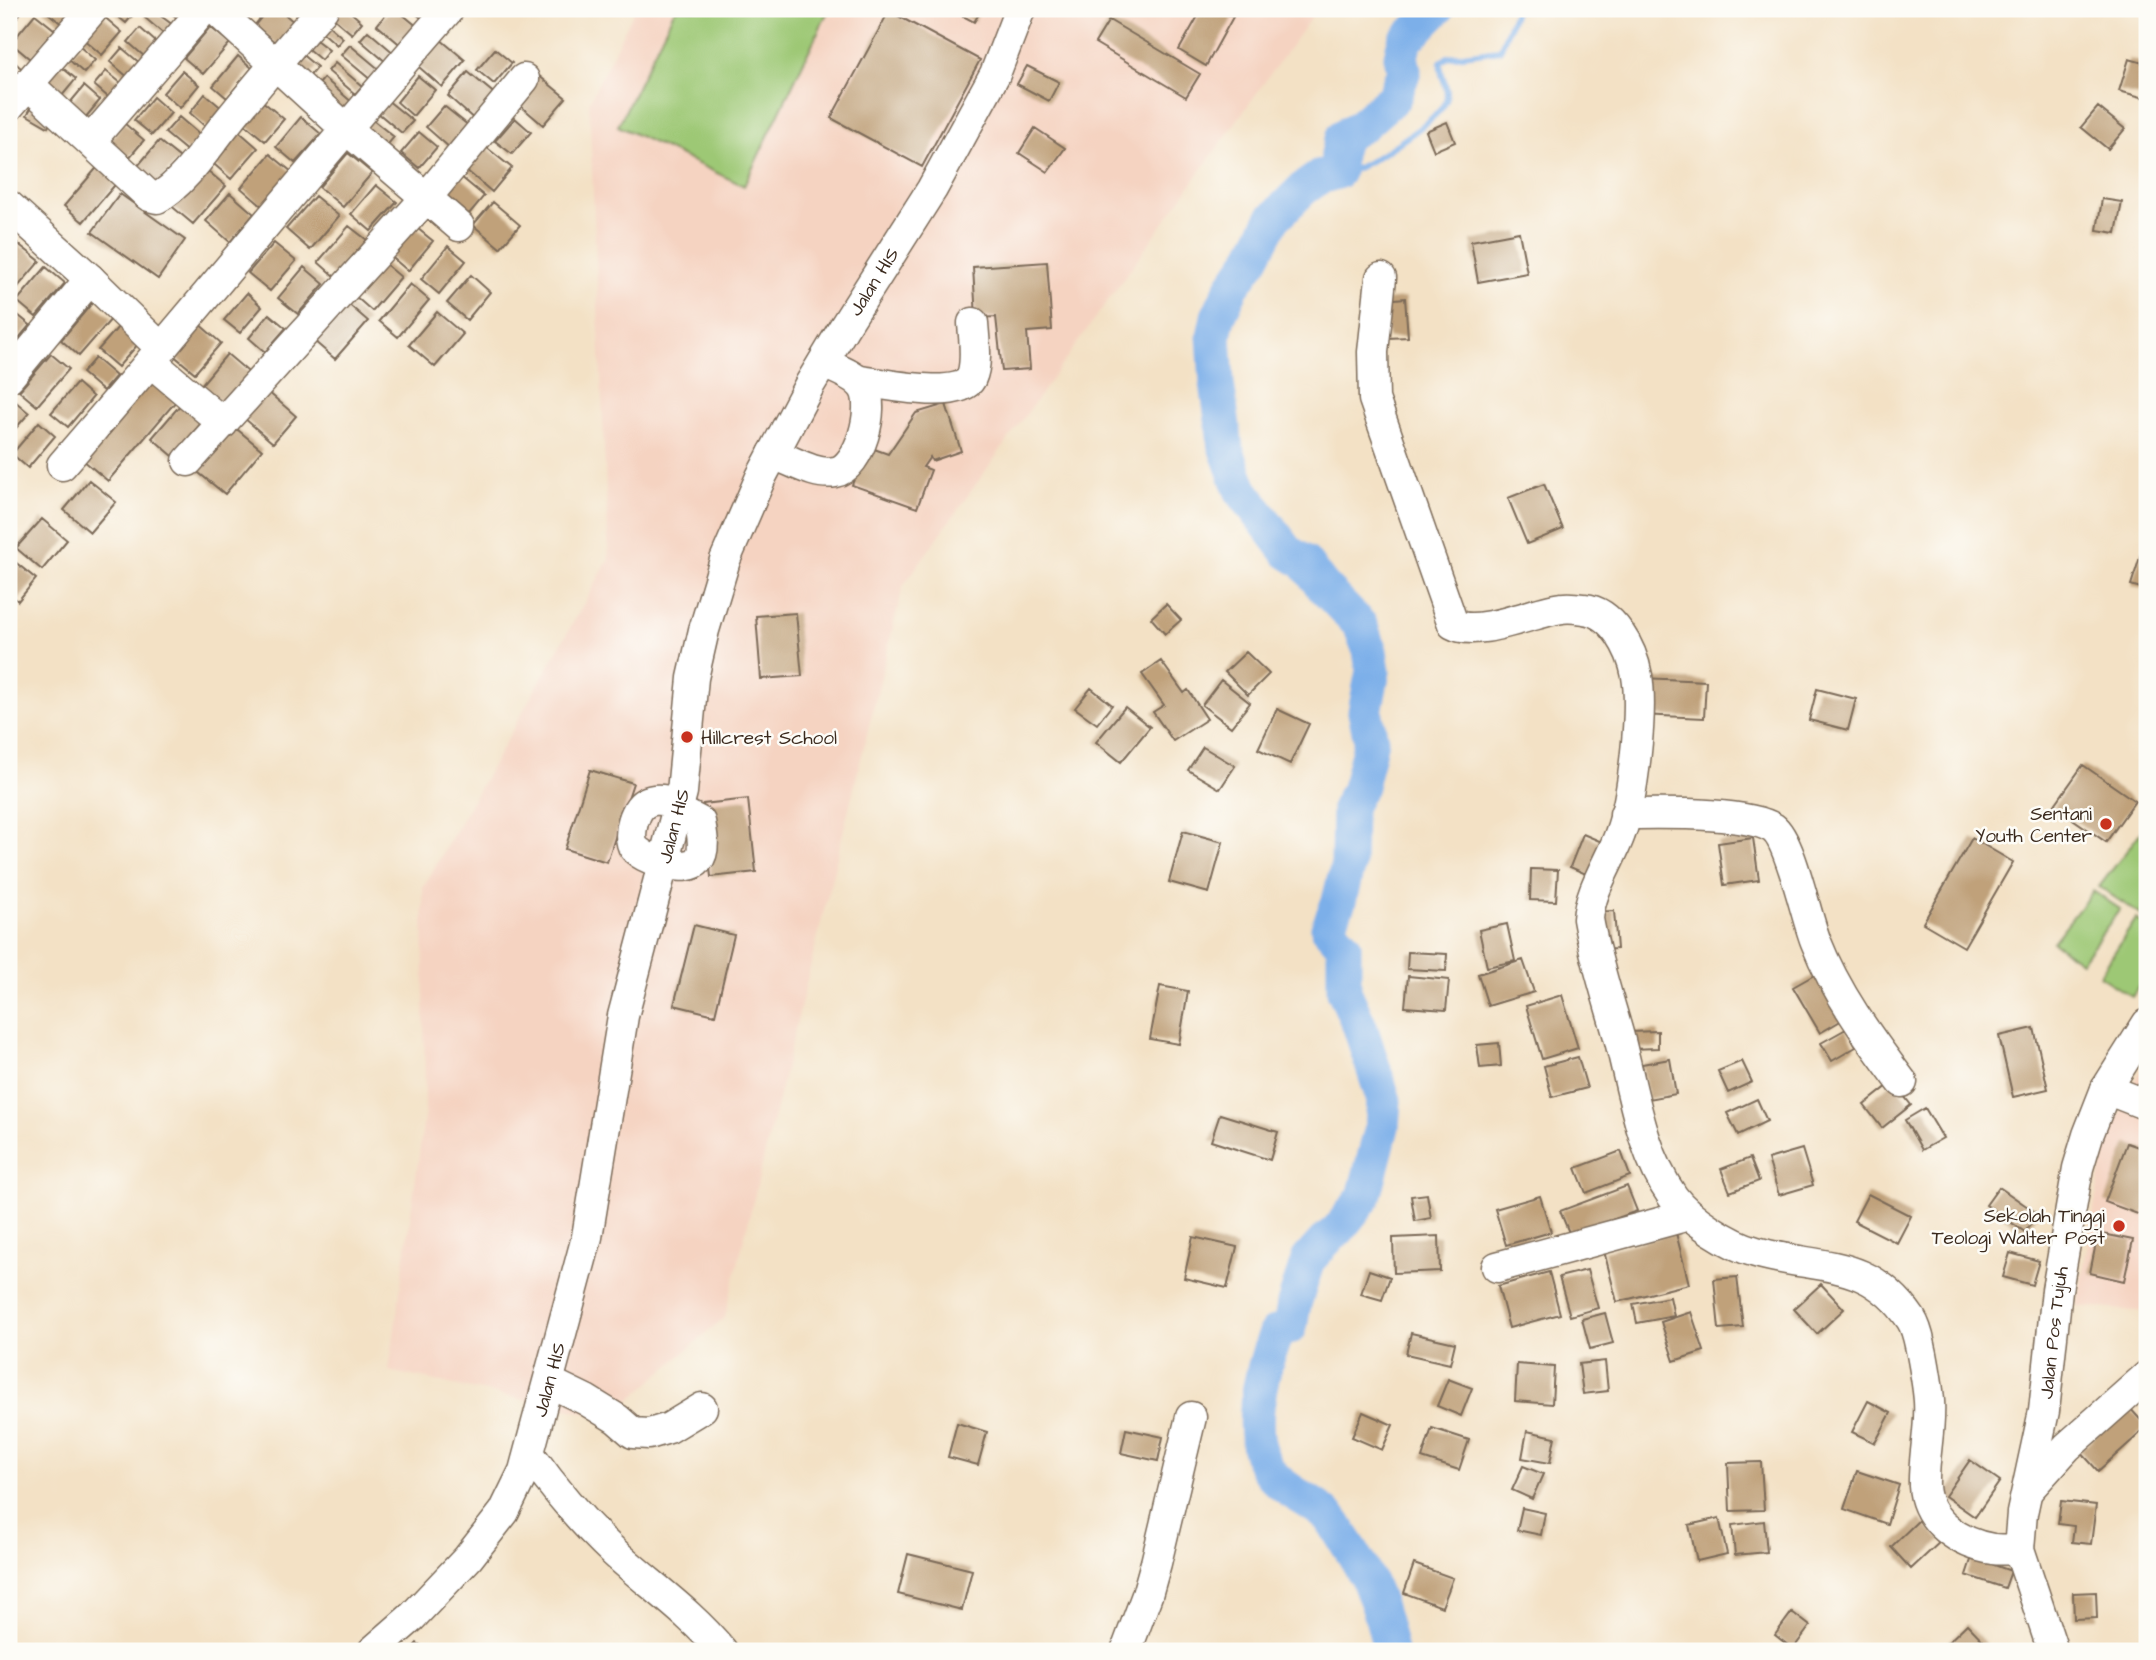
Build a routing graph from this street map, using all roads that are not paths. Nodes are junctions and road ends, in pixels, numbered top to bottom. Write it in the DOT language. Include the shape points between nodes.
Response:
graph roads {
  1 [pos="93,9"];
  2 [pos="204,9"];
  3 [pos="215,9"];
  4 [pos="323,9"];
  5 [pos="449,9"];
  6 [pos="1020,9"];
  7 [pos="276,62"];
  8 [pos="524,79"];
  9 [pos="28,84"];
  10 [pos="9,106"];
  11 [pos="345,128"];
  12 [pos="91,140"];
  13 [pos="426,198"];
  14 [pos="14,220"];
  15 [pos="458,226"];
  16 [pos="1381,278"];
  17 [pos="90,279"];
  18 [pos="973,323"];
  19 [pos="157,355"];
  20 [pos="823,363"];
  21 [pos="9,377"];
  22 [pos="859,381"];
  23 [pos="223,423"];
  24 [pos="773,454"];
  25 [pos="188,461"];
  26 [pos="62,465"];
  27 [pos="1625,814"];
  28 [pos="2147,1024"];
  29 [pos="1902,1082"];
  30 [pos="2106,1089"];
  31 [pos="2147,1105"];
  32 [pos="1689,1215"];
  33 [pos="1497,1267"];
  34 [pos="2147,1376"];
  35 [pos="549,1382"];
  36 [pos="702,1408"];
  37 [pos="1191,1417"];
  38 [pos="530,1455"];
  39 [pos="2028,1491"];
  40 [pos="2019,1549"];
  41 [pos="373,1651"];
  42 [pos="722,1651"];
  43 [pos="1126,1651"];
  44 [pos="2053,1651"];
  1 -- 9 [label="street"];
  2 -- 12 [label="street"];
  3 -- 7 [label="street"];
  4 -- 7 [label="street"];
  5 -- 11 [label="street"];
  6 -- 20 [label="street, Jalan HIS" via="995,74 932,189"];
  7 -- 11 [label="street"];
  7 -- 12 [label="street" via="190,168 156,198"];
  8 -- 13 [label="street"];
  9 -- 10 [label="street"];
  9 -- 12 [label="street"];
  11 -- 13 [label="street"];
  11 -- 19 [label="street"];
  13 -- 15 [label="street"];
  13 -- 23 [label="street"];
  14 -- 17 [label="street"];
  16 -- 27 [label="street" via="1373,352 1374,399 1447,611 1460,628 1505,623 1562,608 1598,612 1608,620 1629,650 1637,673 1631,790"];
  17 -- 19 [label="street"];
  17 -- 21 [label="street"];
  18 -- 22 [label="street" via="974,364 971,379 962,386 944,390"];
  19 -- 23 [label="street"];
  19 -- 26 [label="street"];
  20 -- 22 [label="street"];
  20 -- 24 [label="street, Jalan HIS"];
  22 -- 24 [label="street" via="869,396 866,425 843,469 825,472"];
  23 -- 25 [label="street"];
  24 -- 35 [label="street, Jalan HIS" via="725,560 704,631 693,678 678,807 623,1016 587,1237"];
  27 -- 29 [label="street" via="1704,815 1754,821 1774,829 1784,843 1822,953 1866,1034"];
  27 -- 32 [label="street" via="1589,911 1591,935 1647,1143 1658,1172"];
  28 -- 30 [label="street, Jalan Pos Tujuh"];
  30 -- 31 [label="street"];
  30 -- 39 [label="street, Jalan Pos Tujuh" via="2088,1135 2070,1209 2044,1411"];
  32 -- 33 [label="street"];
  32 -- 40 [label="street" via="1755,1252 1863,1275 1898,1303 1916,1328 1926,1375 1927,1502 1947,1531 1992,1549"];
  34 -- 39 [label="street" via="2067,1447"];
  35 -- 36 [label="street" via="586,1400 633,1433 669,1428"];
  35 -- 38 [label="street, Jalan HIS"];
  37 -- 43 [label="street" via="1156,1563"];
  38 -- 41 [label="street, Jalan HIS" via="515,1493 491,1531 412,1617"];
  38 -- 42 [label="street" via="615,1554 687,1613"];
  39 -- 40 [label="street, Jalan Pos Tujuh"];
  40 -- 44 [label="street, Jalan Pos Tujuh"];
}
